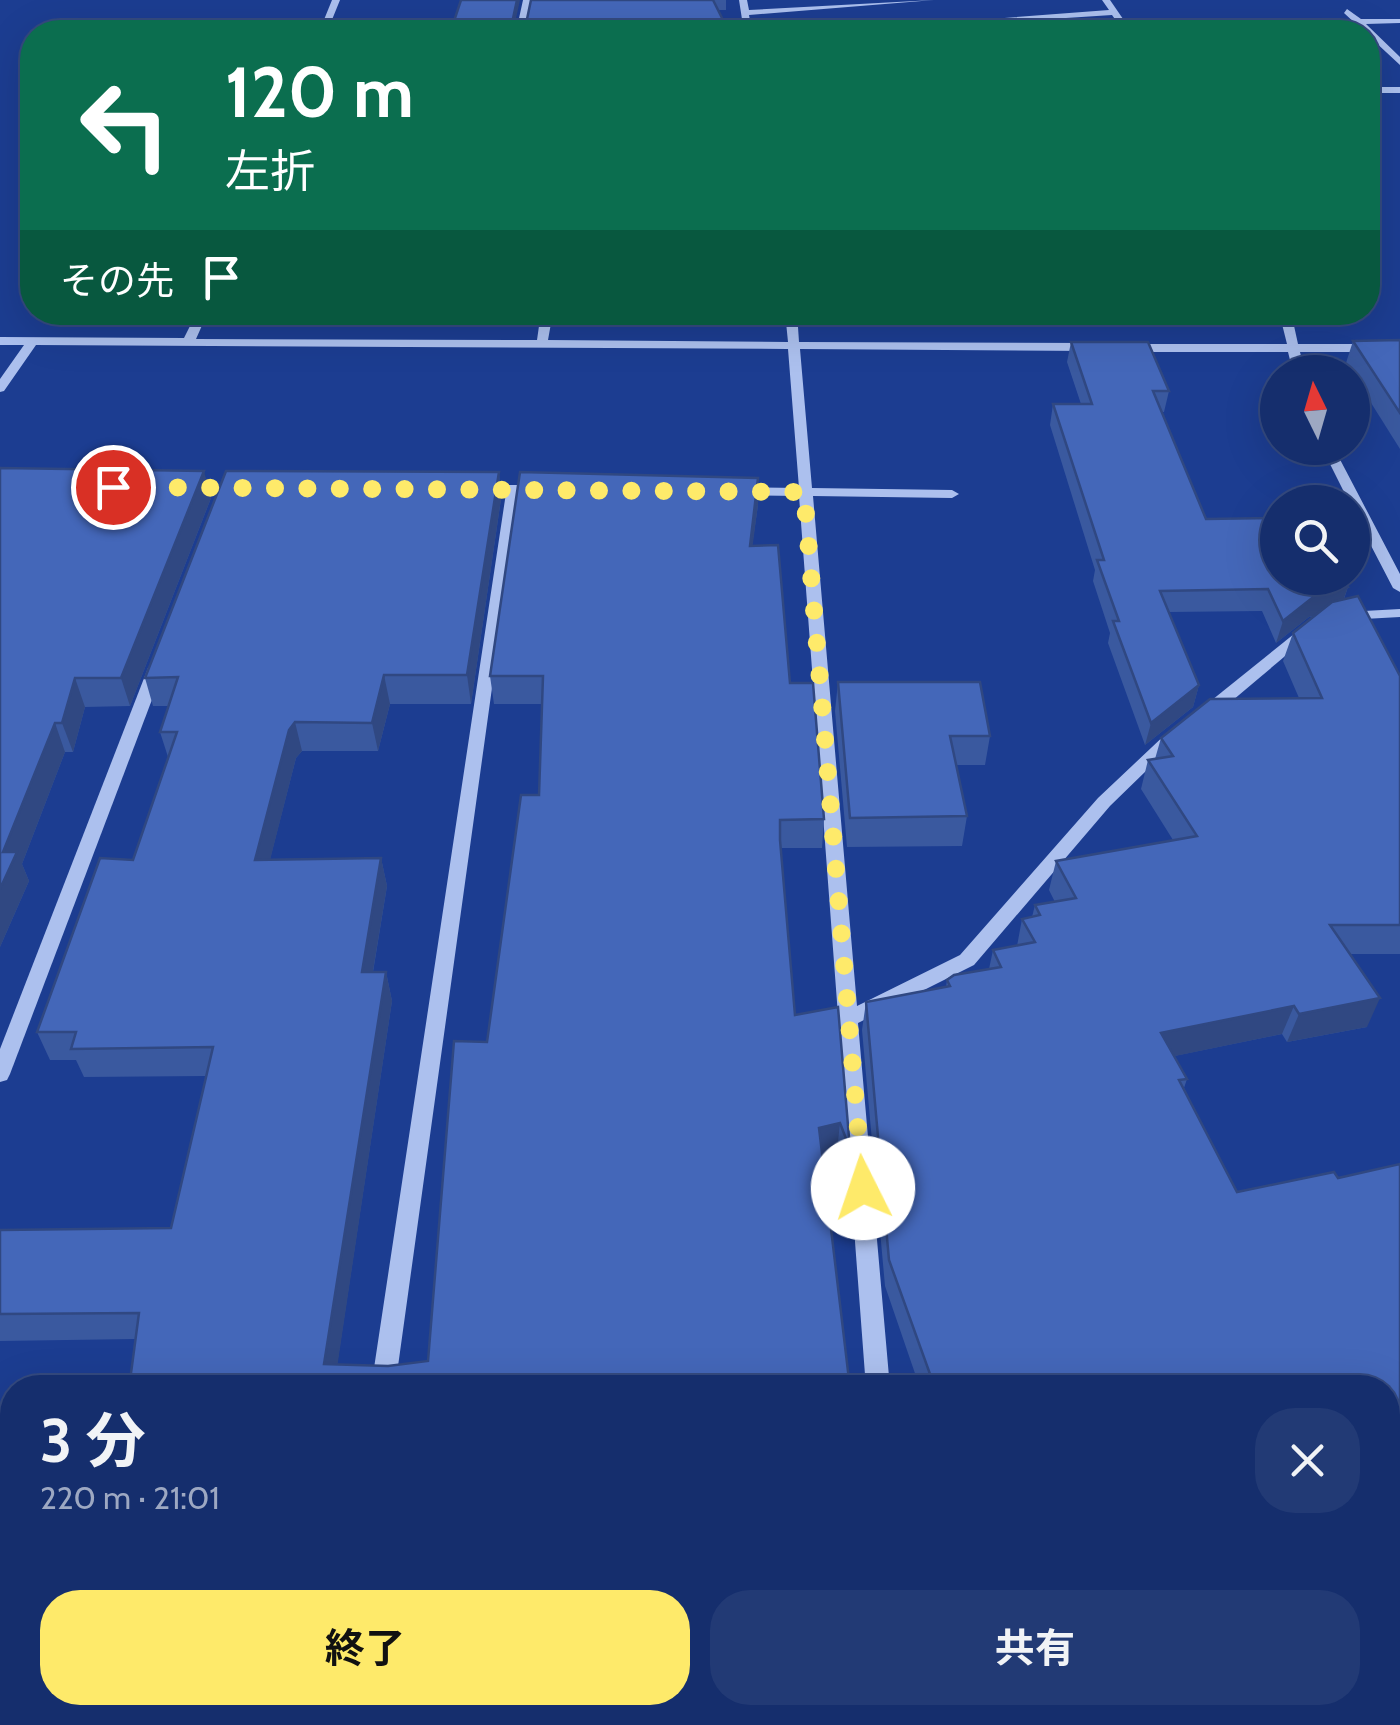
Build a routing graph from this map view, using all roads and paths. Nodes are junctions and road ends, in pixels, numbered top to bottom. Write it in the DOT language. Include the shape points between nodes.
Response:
graph roads {
  1 [pos="743,0"];
  2 [pos="930,0"];
  3 [pos="1106,0"];
  4 [pos="527,3"];
  5 [pos="543,4"];
  6 [pos="1347,11"];
  7 [pos="1113,12"];
  8 [pos="746,13"];
  9 [pos="747,20"];
  10 [pos="997,20"];
  11 [pos="1119,20"];
  12 [pos="1357,20"];
  13 [pos="1380,42"];
  14 [pos="1400,62"];
  15 [pos="196,325"];
  16 [pos="546,325"];
  17 [pos="792,325"];
  18 [pos="1288,325"];
  19 [pos="0,341"];
  20 [pos="32,341"];
  21 [pos="188,342"];
  22 [pos="542,344"];
  23 [pos="794,344"];
  24 [pos="1400,348"];
  25 [pos="1294,349"];
  26 [pos="1296,355"];
  27 [pos="0,388"];
  28 [pos="1338,465"];
  29 [pos="456,489"];
  30 [pos="513,489"];
  31 [pos="552,490"];
  32 [pos="726,491"];
  33 [pos="804,492"];
  34 [pos="952,494"];
  35 [pos="1394,562"];
  36 [pos="1400,588"];
  37 [pos="1400,613"];
  38 [pos="162,654"];
  39 [pos="850,1018"];
  40 [pos="0,1074"];
  41 [pos="385,1375"];
  42 [pos="877,1375"];
  1 -- 8 [label="street"];
  2 -- 8 [label="street"];
  3 -- 7 [label="street"];
  4 -- 5 [label="street"];
  6 -- 12 [label="street"];
  7 -- 10 [label="street"];
  7 -- 11 [label="street"];
  8 -- 9 [label="street"];
  13 -- 14 [label="street"];
  15 -- 21 [label="street"];
  16 -- 22 [label="street"];
  17 -- 23 [label="street"];
  18 -- 25 [label="street"];
  19 -- 20 [label="street"];
  20 -- 21 [label="street"];
  20 -- 27 [label="street"];
  21 -- 22 [label="street"];
  22 -- 23 [label="street"];
  23 -- 25 [label="street"];
  23 -- 33 [label="street"];
  24 -- 25 [label="street"];
  25 -- 26 [label="street"];
  28 -- 35 [label="street"];
  29 -- 30 [label="street"];
  30 -- 31 [label="street"];
  30 -- 41 [label="street"];
  32 -- 33 [label="street"];
  33 -- 34 [label="street"];
  33 -- 39 [label="street"];
  35 -- 36 [label="street"];
  37 -- 39 [label="street" via="1321,622 1147,757 968,960"];
  38 -- 40 [label="street"];
  39 -- 42 [label="street"];
}
